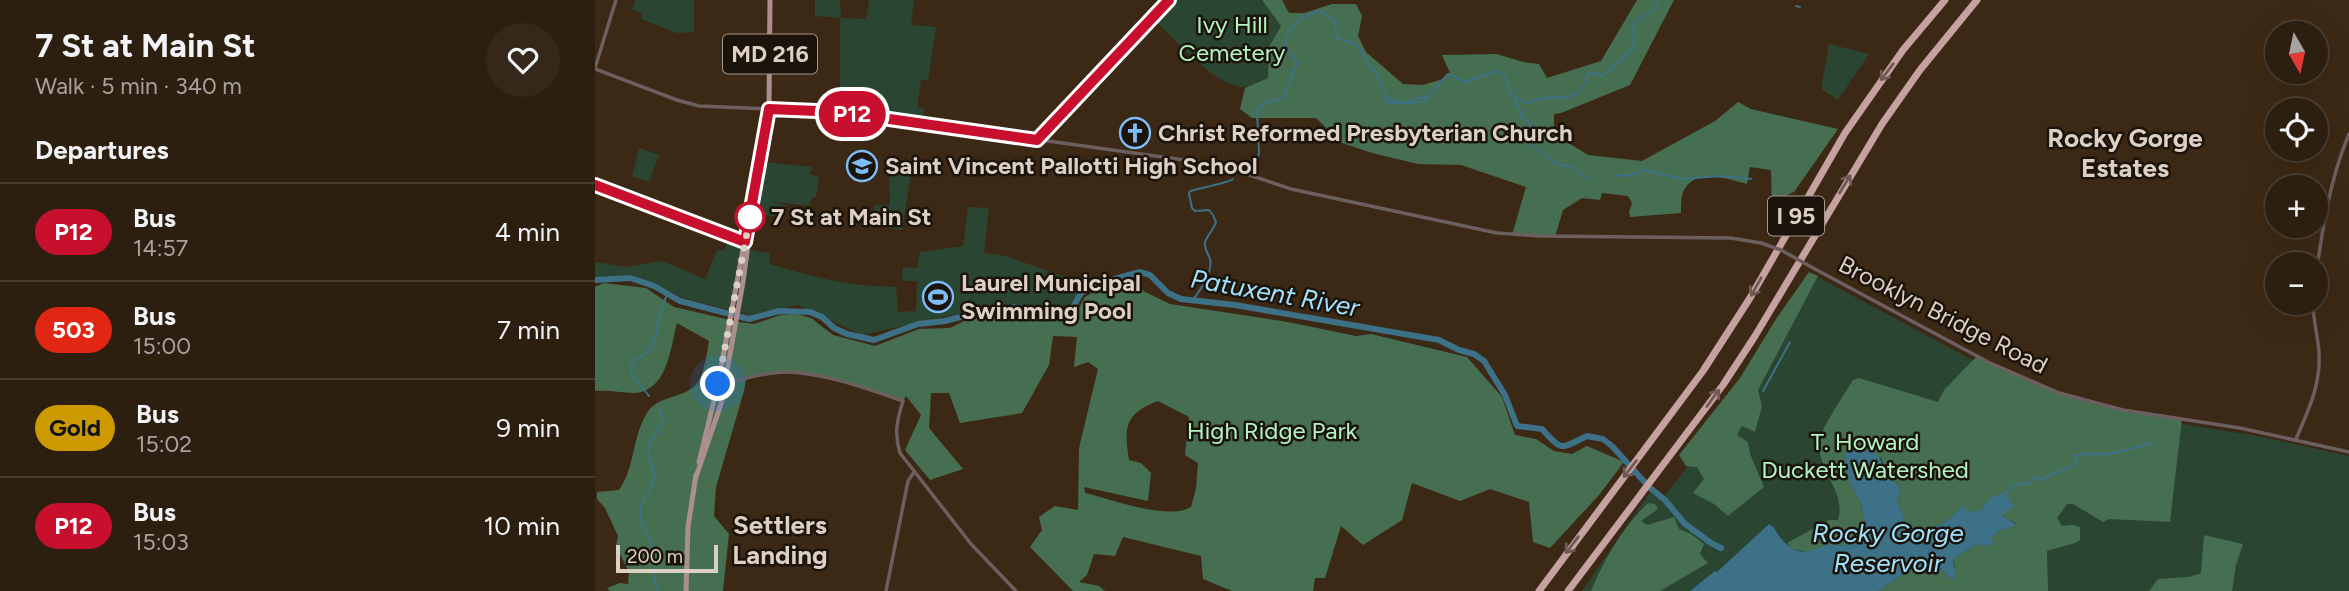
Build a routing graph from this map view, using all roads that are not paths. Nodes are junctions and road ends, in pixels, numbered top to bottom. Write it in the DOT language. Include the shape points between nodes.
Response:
graph roads {
  1 [pos="615,0"];
  2 [pos="770,0"];
  3 [pos="1169,0"];
  4 [pos="1939,0"];
  5 [pos="1945,0"];
  6 [pos="1977,0"];
  7 [pos="1903,50"];
  8 [pos="595,69"];
  9 [pos="769,109"];
  10 [pos="2349,134"];
  11 [pos="1037,140"];
  12 [pos="595,185"];
  13 [pos="747,243"];
  14 [pos="2320,252"];
  15 [pos="2314,315"];
  16 [pos="731,332"];
  17 [pos="725,383"];
  18 [pos="2295,440"];
  19 [pos="2349,452"];
  20 [pos="914,472"];
  21 [pos="696,477"];
  22 [pos="686,591"];
  23 [pos="886,591"];
  24 [pos="1016,591"];
  25 [pos="1539,591"];
  26 [pos="1568,591"];
  1 -- 8 [label="street"];
  2 -- 9 [label="main road, MD 216"];
  3 -- 11 [label="street"];
  4 -- 7 [label="highway"];
  5 -- 7 [label="highway, I 95"];
  26 -- 6 [label="highway, I 95, one-way" via="1723,385 1889,114"];
  7 -- 25 [label="highway, I 95, one-way" via="1823,168 1717,351"];
  8 -- 9 [label="street, Brooklyn Bridge Road" via="692,104"];
  9 -- 11 [label="street, Brooklyn Bridge Road" via="840,112"];
  9 -- 13 [label="main road, MD 216"];
  10 -- 14 [label="street" via="2332,187"];
  11 -- 18 [label="street, Brooklyn Bridge Road, bridge" via="1220,165 1291,189 1496,233 1737,238 1761,243 2045,388 2131,412"];
  12 -- 13 [label="street"];
  13 -- 16 [label="main road, MD 216"];
  15 -- 18 [label="street" via="2318,380"];
  16 -- 17 [label="main road, MD 216"];
  16 -- 21 [label="main road, MD 216"];
  17 -- 20 [label="street" via="795,372 903,401 896,439"];
  17 -- 21 [label="main road, MD 216"];
  18 -- 19 [label="street, Brooklyn Bridge Road"];
  20 -- 23 [label="street" via="908,481"];
  20 -- 24 [label="street" via="971,544"];
  21 -- 22 [label="main road, MD 216" via="688,527"];
}
